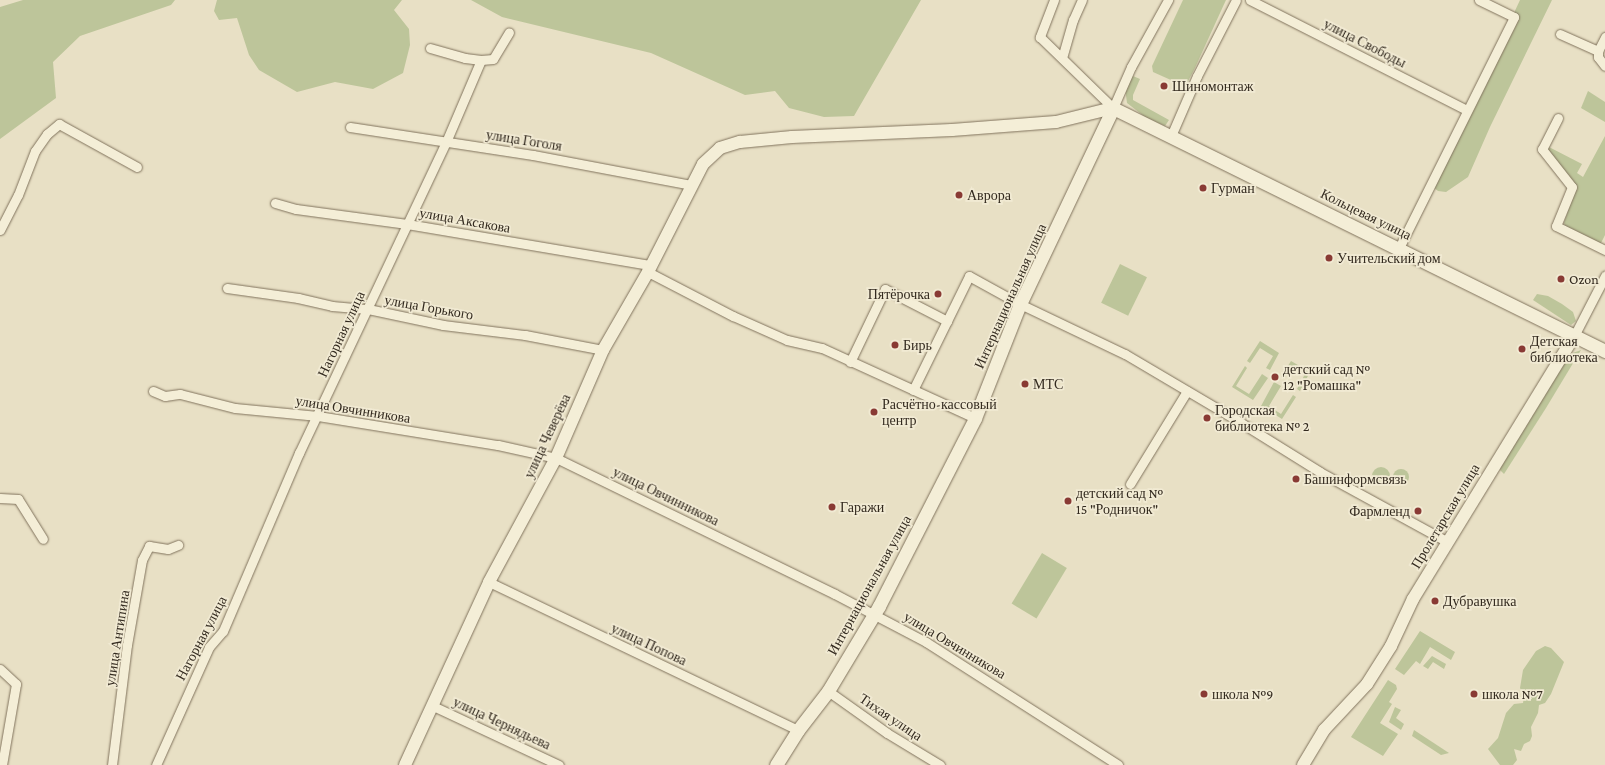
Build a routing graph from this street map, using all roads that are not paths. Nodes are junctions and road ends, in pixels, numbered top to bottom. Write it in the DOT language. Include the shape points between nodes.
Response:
graph roads {
  1 [pos="1054,0"];
  2 [pos="1082,0"];
  3 [pos="1168,0"];
  4 [pos="1236,0"];
  5 [pos="1250,0"];
  6 [pos="1480,0"];
  7 [pos="509,32"];
  8 [pos="1560,34"];
  9 [pos="1605,37"];
  10 [pos="430,48"];
  11 [pos="1598,51"];
  12 [pos="1062,58"];
  13 [pos="481,60"];
  14 [pos="1605,66"];
  15 [pos="1113,108"];
  16 [pos="1467,110"];
  17 [pos="1558,118"];
  18 [pos="350,127"];
  19 [pos="1171,136"];
  20 [pos="446,142"];
  21 [pos="137,167"];
  22 [pos="692,185"];
  23 [pos="275,202"];
  24 [pos="407,224"];
  25 [pos="0,230"];
  26 [pos="1399,248"];
  27 [pos="1605,250"];
  28 [pos="649,269"];
  29 [pos="1605,276"];
  30 [pos="227,288"];
  31 [pos="1020,304"];
  32 [pos="368,309"];
  33 [pos="947,321"];
  34 [pos="1574,336"];
  35 [pos="603,350"];
  36 [pos="1605,351"];
  37 [pos="850,362"];
  38 [pos="912,390"];
  39 [pos="153,391"];
  40 [pos="1187,391"];
  41 [pos="318,416"];
  42 [pos="975,418"];
  43 [pos="556,458"];
  44 [pos="1130,484"];
  45 [pos="0,498"];
  46 [pos="42,539"];
  47 [pos="1448,542"];
  48 [pos="178,545"];
  49 [pos="489,582"];
  50 [pos="874,614"];
  51 [pos="0,669"];
  52 [pos="828,691"];
  53 [pos="434,706"];
  54 [pos="798,730"];
  55 [pos="2,765"];
  56 [pos="112,765"];
  57 [pos="156,765"];
  58 [pos="405,765"];
  59 [pos="559,765"];
  60 [pos="776,765"];
  61 [pos="940,765"];
  62 [pos="1118,765"];
  63 [pos="1303,765"];
  1 -- 12 [label="street" via="1040,37"];
  2 -- 12 [label="street"];
  3 -- 15 [label="street, Интернациональная улица" via="1131,67"];
  4 -- 19 [label="street" via="1197,76"];
  5 -- 16 [label="street, улица Свободы"];
  6 -- 16 [label="street" via="1514,17 1475,100"];
  7 -- 13 [label="street" via="493,59"];
  8 -- 11 [label="street"];
  9 -- 11 [label="street"];
  10 -- 13 [label="street"];
  11 -- 14 [label="street" via="1598,57"];
  12 -- 15 [label="street"];
  13 -- 20 [label="street, Нагорная улица"];
  15 -- 19 [label="main road, Кольцевая улица"];
  15 -- 22 [label="street, улица Чеверёва" via="1056,122 740,142 720,148 703,164"];
  15 -- 31 [label="main road, Интернациональная улица"];
  16 -- 26 [label="street"];
  17 -- 27 [label="street" via="1542,150 1572,187 1556,226"];
  18 -- 20 [label="street, улица Гоголя"];
  19 -- 26 [label="main road, Кольцевая улица"];
  20 -- 22 [label="street, улица Гоголя" via="671,179"];
  20 -- 24 [label="street, Нагорная улица"];
  21 -- 25 [label="street" via="59,124 47,134 35,151 18,195"];
  22 -- 28 [label="street, улица Чеверёва"];
  23 -- 24 [label="street, улица Аксакова" via="296,209"];
  24 -- 28 [label="street, улица Аксакова"];
  24 -- 32 [label="street, Нагорная улица"];
  26 -- 34 [label="main road, Кольцевая улица"];
  28 -- 35 [label="street, улица Чеверёва"];
  28 -- 37 [label="street, улица Аксакова" via="733,316 788,340 822,348"];
  29 -- 34 [label="street, Пролетарская улица"];
  30 -- 32 [label="street, улица Горького" via="298,298 332,306"];
  31 -- 33 [label="street" via="969,276"];
  31 -- 40 [label="street" via="1125,354"];
  31 -- 42 [label="main road, Интернациональная улица"];
  32 -- 35 [label="street, улица Горького" via="443,325 525,335"];
  32 -- 41 [label="street, Нагорная улица"];
  33 -- 37 [label="street" via="885,289"];
  33 -- 38 [label="street"];
  34 -- 36 [label="main road, Кольцевая улица"];
  34 -- 47 [label="street, Пролетарская улица"];
  35 -- 43 [label="street, улица Чеверёва"];
  37 -- 38 [label="street, улица Аксакова"];
  38 -- 42 [label="street, улица Аксакова"];
  39 -- 41 [label="street, улица Овчинникова" via="165,396 180,394 235,408"];
  40 -- 44 [label="street"];
  40 -- 47 [label="street" via="1320,472"];
  41 -- 43 [label="street, улица Овчинникова" via="498,445"];
  41 -- 57 [label="street, Нагорная улица" via="299,453 223,631 210,647"];
  42 -- 50 [label="main road, Интернациональная улица"];
  43 -- 49 [label="street, улица Чеверёва"];
  43 -- 50 [label="street, улица Овчинникова"];
  45 -- 46 [label="street" via="18,499"];
  47 -- 63 [label="street, Пролетарская улица" via="1413,599 1391,646 1367,684 1324,730"];
  48 -- 56 [label="street, улица Антипина" via="168,549 149,546 142,560 127,645"];
  49 -- 53 [label="street, улица Чеверёва"];
  49 -- 54 [label="street, улица Попова"];
  50 -- 52 [label="main road, Интернациональная улица"];
  50 -- 62 [label="street, улица Овчинникова" via="995,684"];
  51 -- 55 [label="street" via="16,684"];
  52 -- 54 [label="main road, Интернациональная улица"];
  52 -- 61 [label="street, Тихая улица" via="887,733"];
  53 -- 58 [label="street, улица Чеверёва"];
  53 -- 59 [label="street, улица Чернядьева"];
  54 -- 60 [label="main road, Интернациональная улица"];
}
